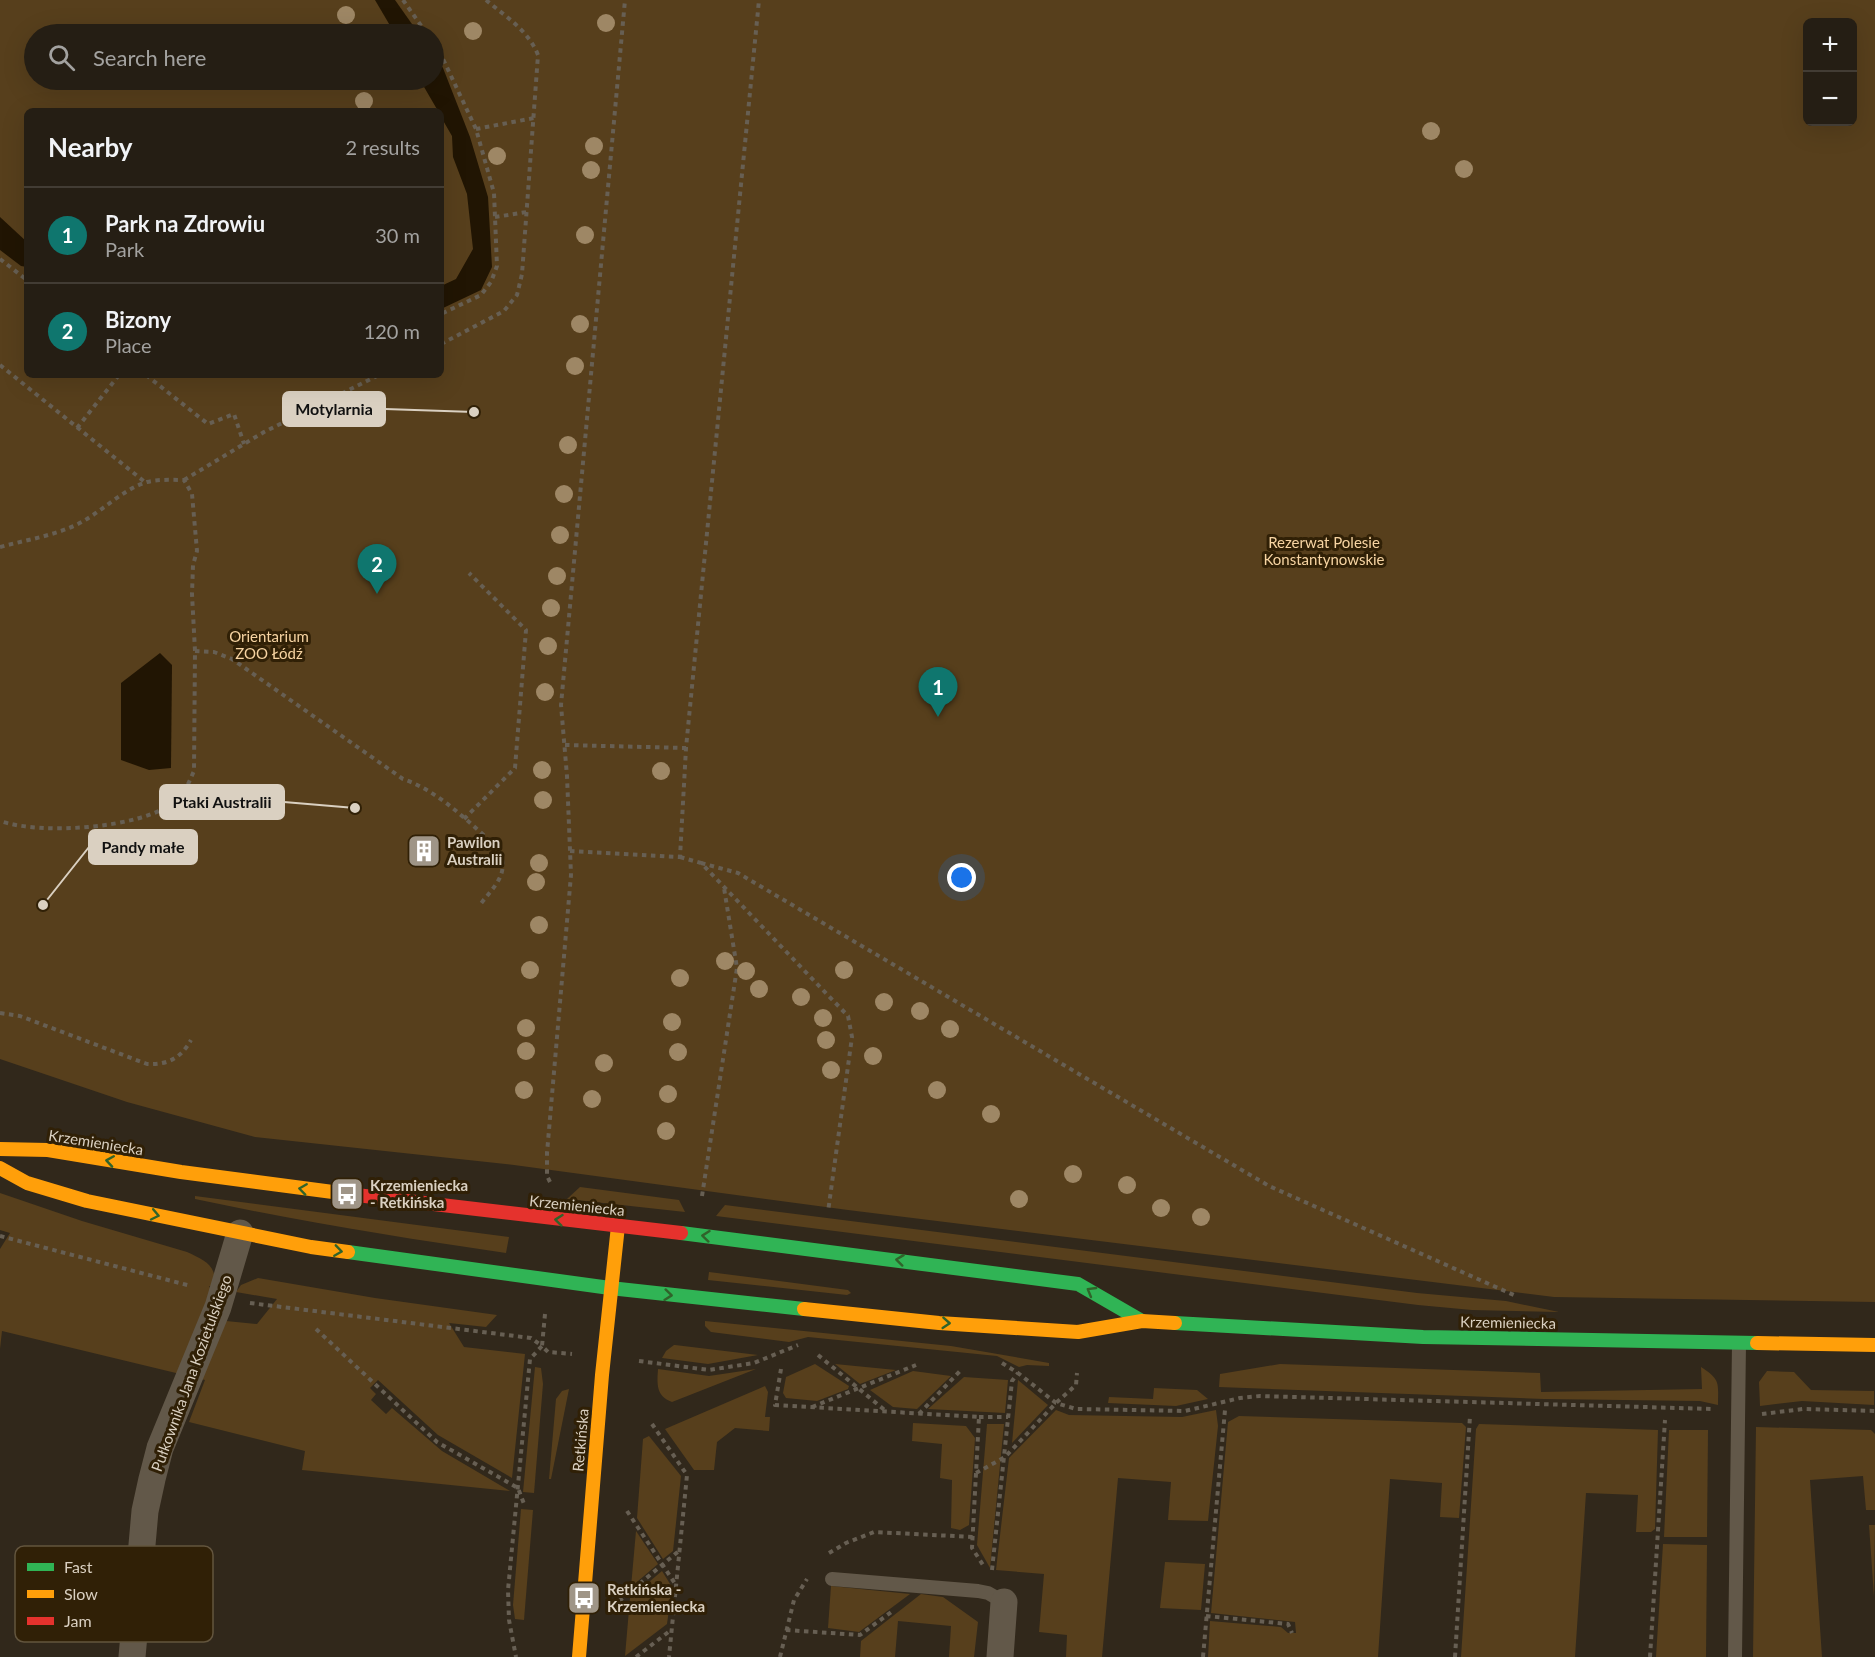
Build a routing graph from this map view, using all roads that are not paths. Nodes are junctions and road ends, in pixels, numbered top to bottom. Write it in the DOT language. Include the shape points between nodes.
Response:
graph roads {
  1 [pos="0,1149"];
  2 [pos="0,1168"];
  3 [pos="618,1226"];
  4 [pos="240,1233"];
  5 [pos="610,1288"];
  6 [pos="1142,1321"];
  7 [pos="1740,1343"];
  8 [pos="1875,1345"];
  9 [pos="142,1546"];
  10 [pos="832,1579"];
  11 [pos="1004,1602"];
  12 [pos="133,1642"];
  13 [pos="132,1657"];
  14 [pos="579,1657"];
  15 [pos="1000,1657"];
  16 [pos="1735,1657"];
  3 -- 1 [label="main road, Krzemieniecka, one-way" via="193,1174 48,1150"];
  2 -- 4 [label="main road, Krzemieniecka, one-way" via="27,1183 87,1201"];
  3 -- 5 [label="main road, Retkińska"];
  6 -- 3 [label="main road, Krzemieniecka, one-way" via="1078,1284"];
  4 -- 5 [label="main road, Krzemieniecka, one-way" via="322,1249"];
  4 -- 9 [label="street, Pułkownika Jana Kozietulskiego" via="221,1296 160,1448 145,1511"];
  5 -- 6 [label="main road, Krzemieniecka, one-way" via="939,1323 1078,1332"];
  5 -- 14 [label="main road, Retkińska"];
  6 -- 7 [label="main road, Krzemieniecka" via="1423,1337"];
  7 -- 8 [label="main road, Krzemieniecka"];
  7 -- 16 [label="lane"];
  10 -- 11 [label="lane" via="978,1591"];
  11 -- 15 [label="street"];
  12 -- 13 [label="street, Pułkownika Jana Kozietulskiego"];
}
